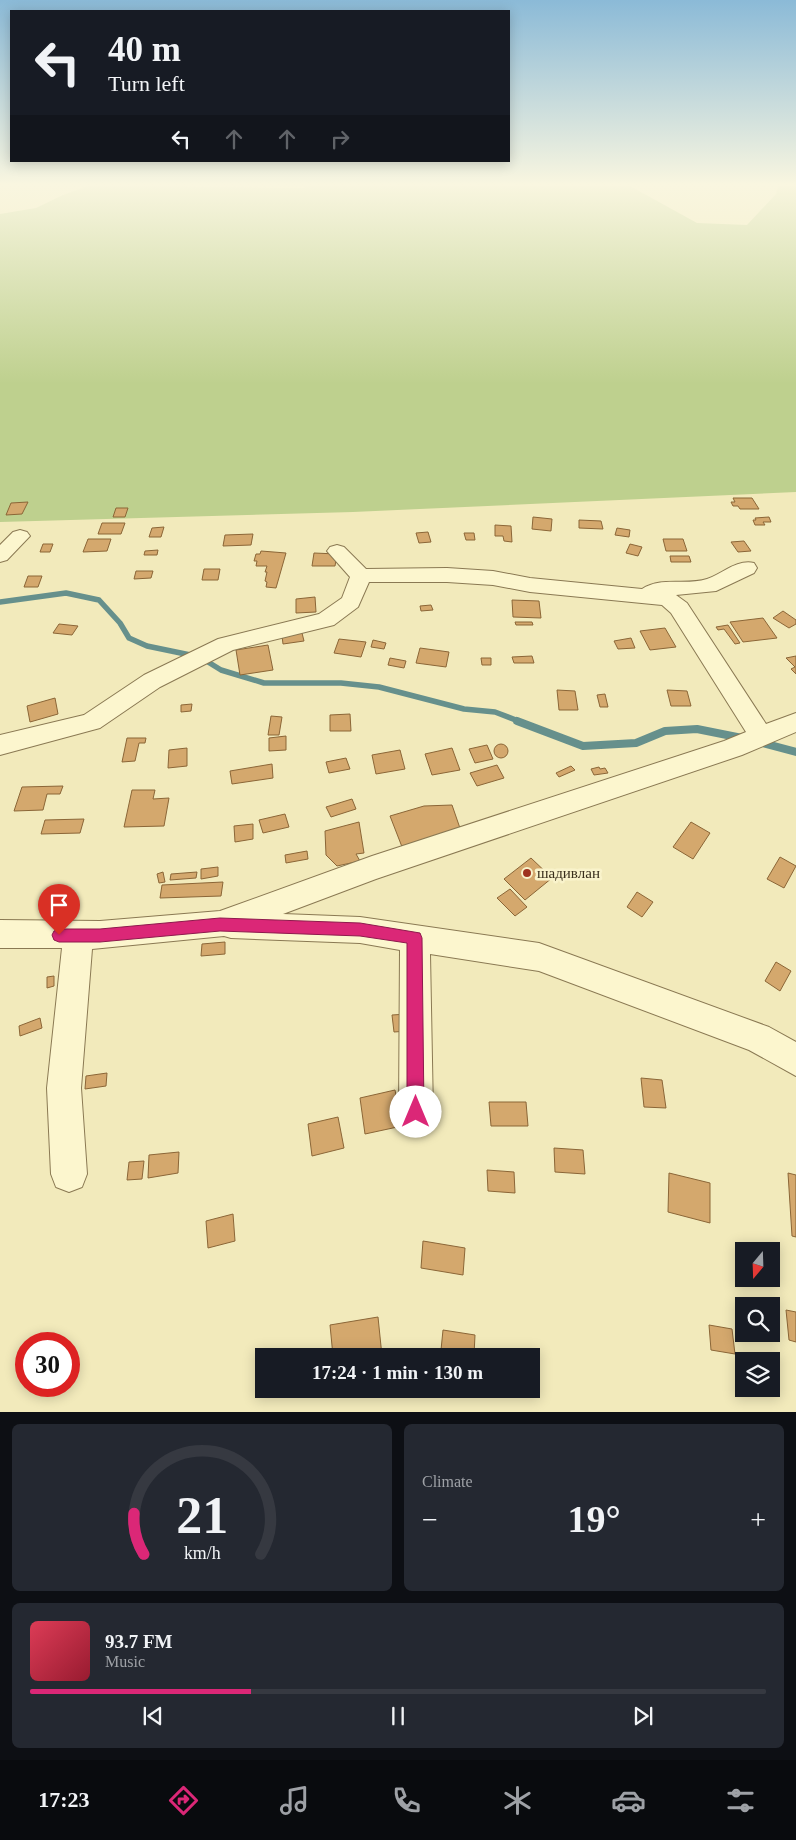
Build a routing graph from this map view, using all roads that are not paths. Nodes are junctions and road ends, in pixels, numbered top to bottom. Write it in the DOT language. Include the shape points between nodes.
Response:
graph roads {
  1 [pos="20,536"];
  2 [pos="337,550"];
  3 [pos="0,556"];
  4 [pos="746,568"];
  5 [pos="361,576"];
  6 [pos="645,597"];
  7 [pos="796,722"];
  8 [pos="762,736"];
  9 [pos="0,745"];
  10 [pos="220,924"];
  11 [pos="0,934"];
  12 [pos="78,935"];
  13 [pos="414,938"];
  14 [pos="796,1060"];
  15 [pos="416,1112"];
  16 [pos="69,1174"];
  1 -- 3 [label="street"];
  2 -- 5 [label="street"];
  4 -- 6 [label="street" via="709,586 657,588"];
  5 -- 6 [label="street" via="484,577"];
  5 -- 9 [label="street" via="351,602 326,620 226,644 152,681 91,722"];
  6 -- 8 [label="street" via="668,599 679,608"];
  7 -- 8 [label="street"];
  8 -- 10 [label="street" via="372,868"];
  10 -- 12 [label="street" via="100,936"];
  10 -- 13 [label="street" via="360,930"];
  11 -- 12 [label="street"];
  12 -- 16 [label="street" via="64,1088"];
  13 -- 14 [label="street" via="539,957 758,1038"];
  13 -- 15 [label="street"];
}
